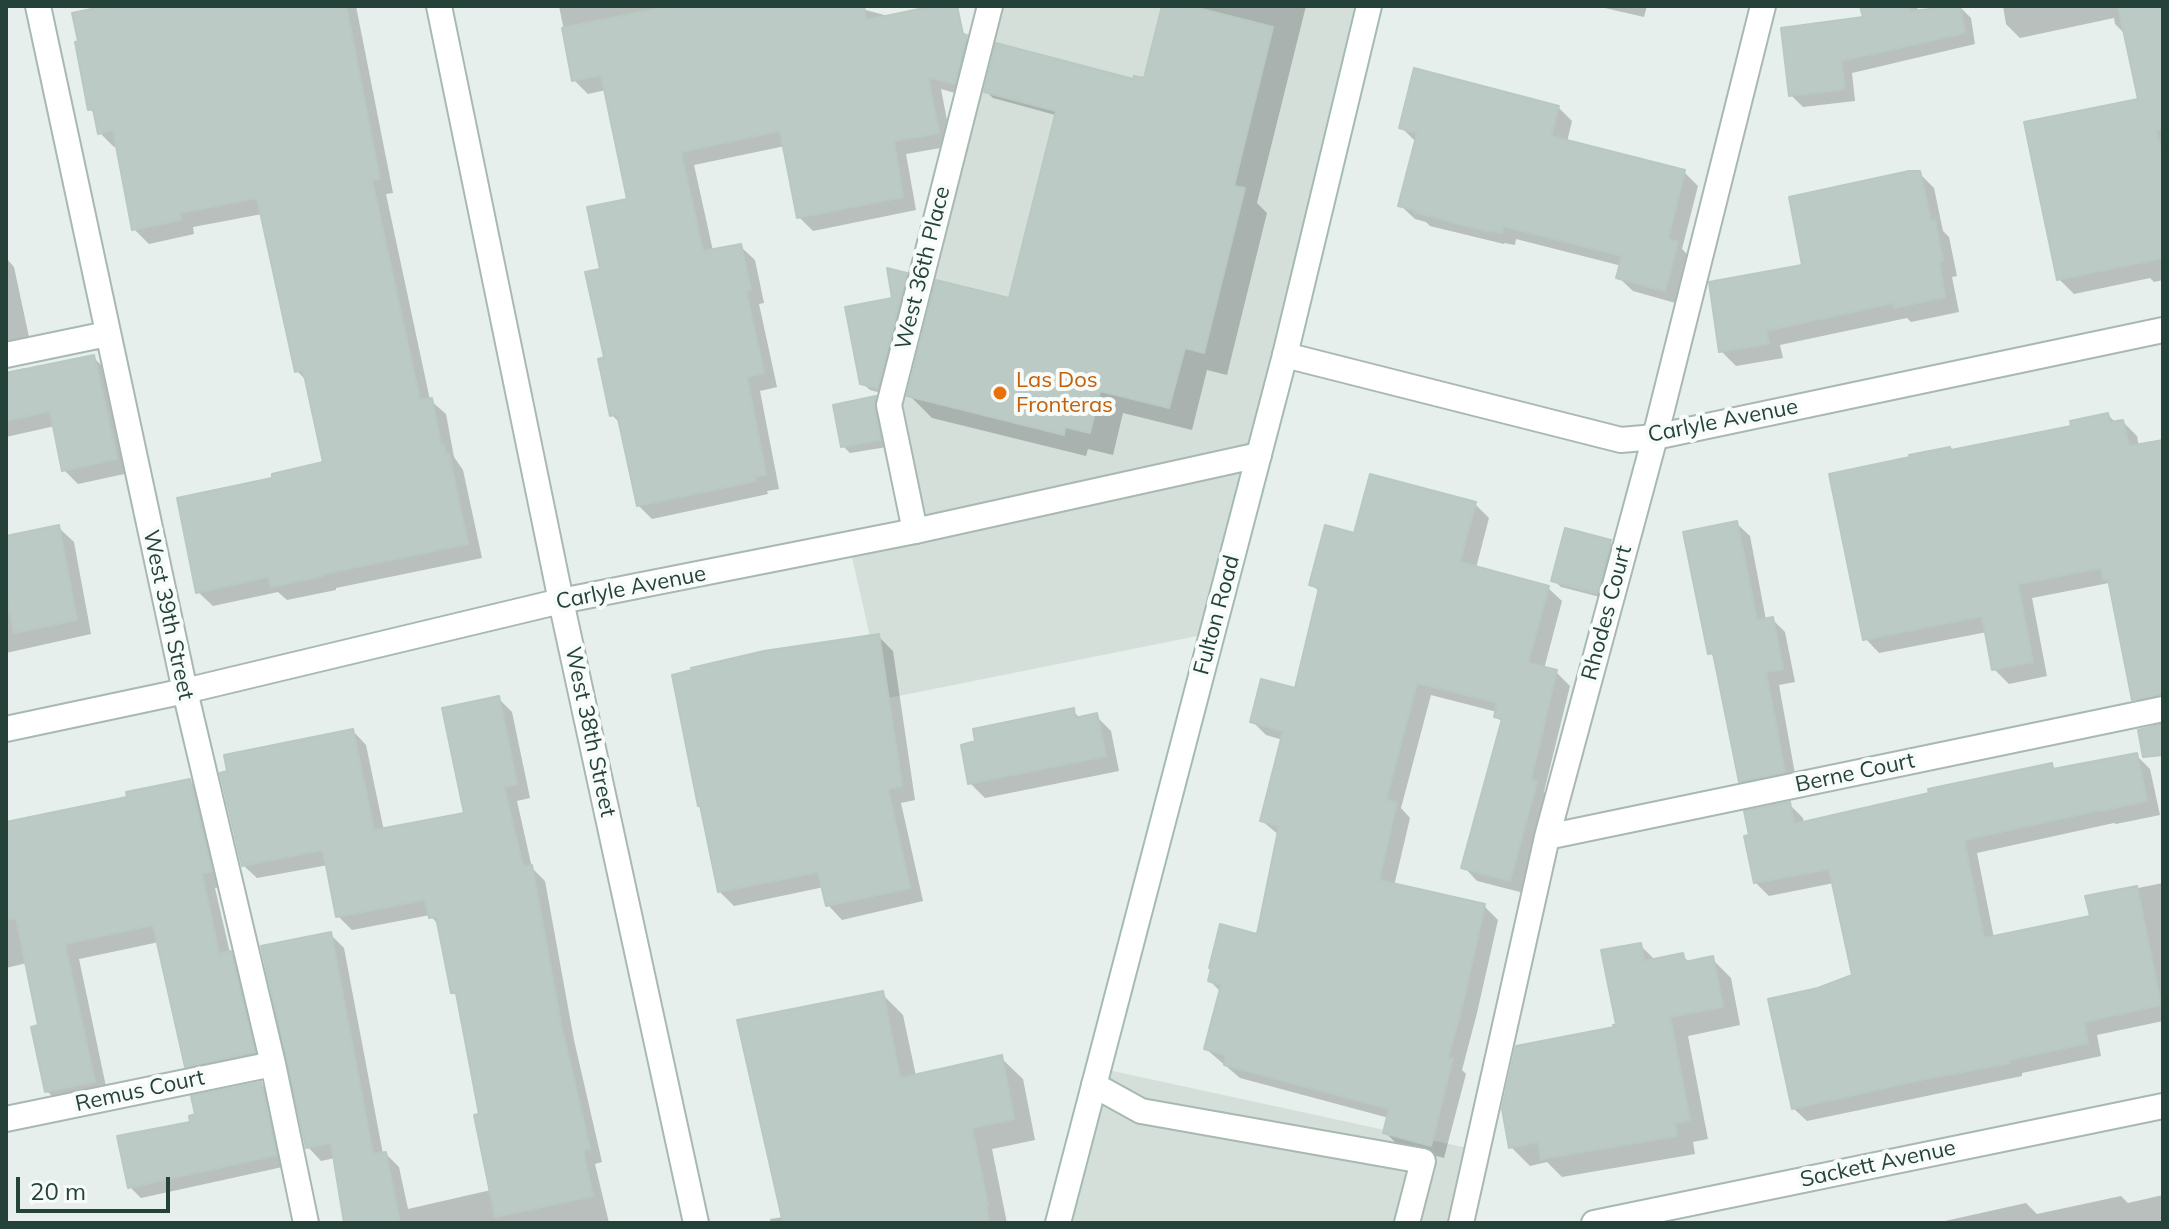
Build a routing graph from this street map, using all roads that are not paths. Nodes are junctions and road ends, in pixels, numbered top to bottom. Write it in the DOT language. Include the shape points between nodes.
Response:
graph roads {
  1 [pos="38,6"];
  2 [pos="439,6"];
  3 [pos="990,6"];
  4 [pos="1369,6"];
  5 [pos="1763,6"];
  6 [pos="2163,330"];
  7 [pos="107,334"];
  8 [pos="6,355"];
  9 [pos="1285,355"];
  10 [pos="1655,437"];
  11 [pos="1259,455"];
  12 [pos="915,531"];
  13 [pos="561,601"];
  14 [pos="185,691"];
  15 [pos="2163,709"];
  16 [pos="6,729"];
  17 [pos="1547,837"];
  18 [pos="273,1064"];
  19 [pos="1094,1085"];
  20 [pos="2163,1106"];
  21 [pos="6,1119"];
  22 [pos="306,1223"];
  23 [pos="696,1223"];
  24 [pos="1058,1223"];
  25 [pos="1407,1223"];
  26 [pos="1461,1223"];
  27 [pos="1594,1223"];
  1 -- 7 [label="street, West 39th Street"];
  2 -- 13 [label="street, West 38th Street"];
  3 -- 12 [label="street, West 36th Place" via="889,405"];
  4 -- 9 [label="street, Fulton Road"];
  5 -- 10 [label="street, Rhodes Court"];
  6 -- 10 [label="street, Carlyle Avenue"];
  7 -- 8 [label="street"];
  7 -- 14 [label="street, West 39th Street"];
  9 -- 10 [label="street, Carlyle Avenue" via="1621,440"];
  9 -- 11 [label="street, Fulton Road"];
  10 -- 17 [label="street, Rhodes Court"];
  11 -- 12 [label="street, Carlyle Avenue"];
  11 -- 19 [label="street, Fulton Road"];
  12 -- 13 [label="street, Carlyle Avenue"];
  13 -- 14 [label="street, Carlyle Avenue"];
  13 -- 23 [label="street, West 38th Street"];
  14 -- 16 [label="street, Carlyle Avenue"];
  14 -- 18 [label="street, West 39th Street"];
  15 -- 17 [label="street, Berne Court"];
  17 -- 26 [label="street, Rhodes Court"];
  18 -- 21 [label="street, Remus Court"];
  18 -- 22 [label="street, West 39th Street"];
  19 -- 24 [label="street, Fulton Road"];
  19 -- 25 [label="street" via="1141,1111 1423,1161"];
  20 -- 27 [label="street, Sackett Avenue"];
}
